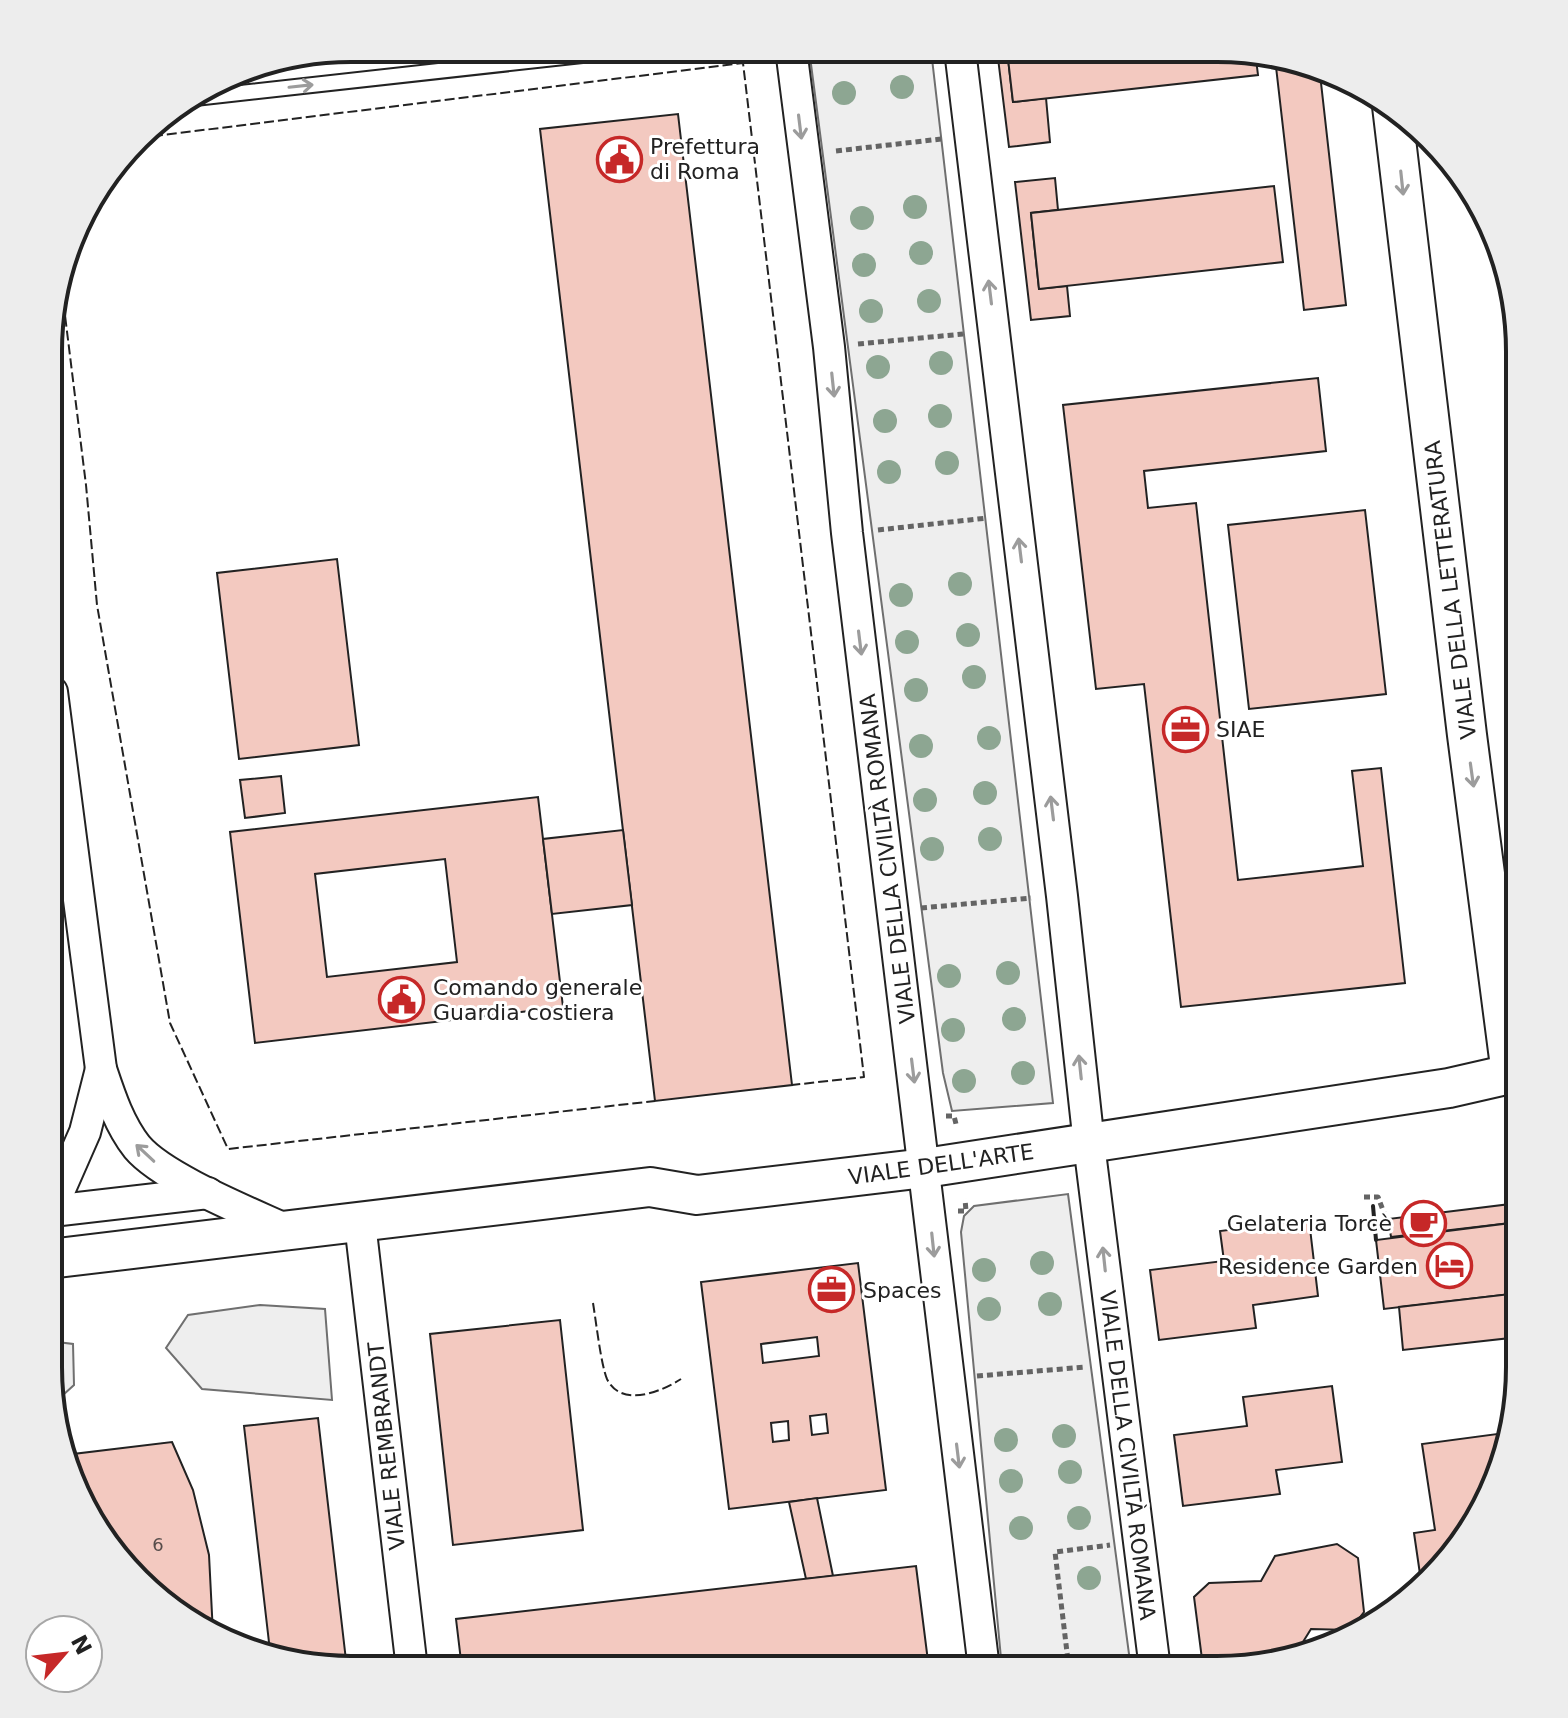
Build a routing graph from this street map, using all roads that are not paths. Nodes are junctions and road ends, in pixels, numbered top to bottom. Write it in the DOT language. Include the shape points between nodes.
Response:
graph roads {
  1 [pos="520,62"];
  2 [pos="792,62"];
  3 [pos="962,62"];
  4 [pos="216,96"];
  5 [pos="1394,123"];
  6 [pos="62,769"];
  7 [pos="1505,908"];
  8 [pos="101,1069"];
  9 [pos="1506,1075"];
  10 [pos="1089,1144"];
  11 [pos="925,1168"];
  12 [pos="62,1185"];
  13 [pos="208,1193"];
  14 [pos="62,1211"];
  15 [pos="360,1223"];
  16 [pos="287,1230"];
  17 [pos="62,1257"];
  18 [pos="410,1656"];
  19 [pos="982,1656"];
  20 [pos="1153,1656"];
  4 -- 1 [label="lane, one-way"];
  2 -- 11 [label="street, VIALE DELLA CIVILTÀ ROMANA, one-way"];
  10 -- 3 [label="street, VIALE DELLA CIVILTÀ ROMANA, one-way"];
  5 -- 7 [label="street, VIALE DELLA LETTERATURA, one-way"];
  6 -- 8 [label="street"];
  8 -- 12 [label="street" via="85,1132"];
  13 -- 8 [label="street, one-way" via="140,1150 113,1106"];
  9 -- 10 [label="street, VIALE DELL'ARTE"];
  10 -- 11 [label="street, VIALE DELL'ARTE"];
  20 -- 10 [label="street, VIALE DELLA CIVILTÀ ROMANA, one-way"];
  11 -- 15 [label="street, VIALE DELL'ARTE" via="697,1195 650,1187"];
  11 -- 19 [label="street, VIALE DELLA CIVILTÀ ROMANA, one-way"];
  13 -- 14 [label="street"];
  13 -- 16 [label="street"];
  15 -- 16 [label="street, VIALE DELL'ARTE"];
  15 -- 18 [label="street, VIALE REMBRANDT"];
  16 -- 17 [label="street, VIALE DELL'ARTE"];
}
